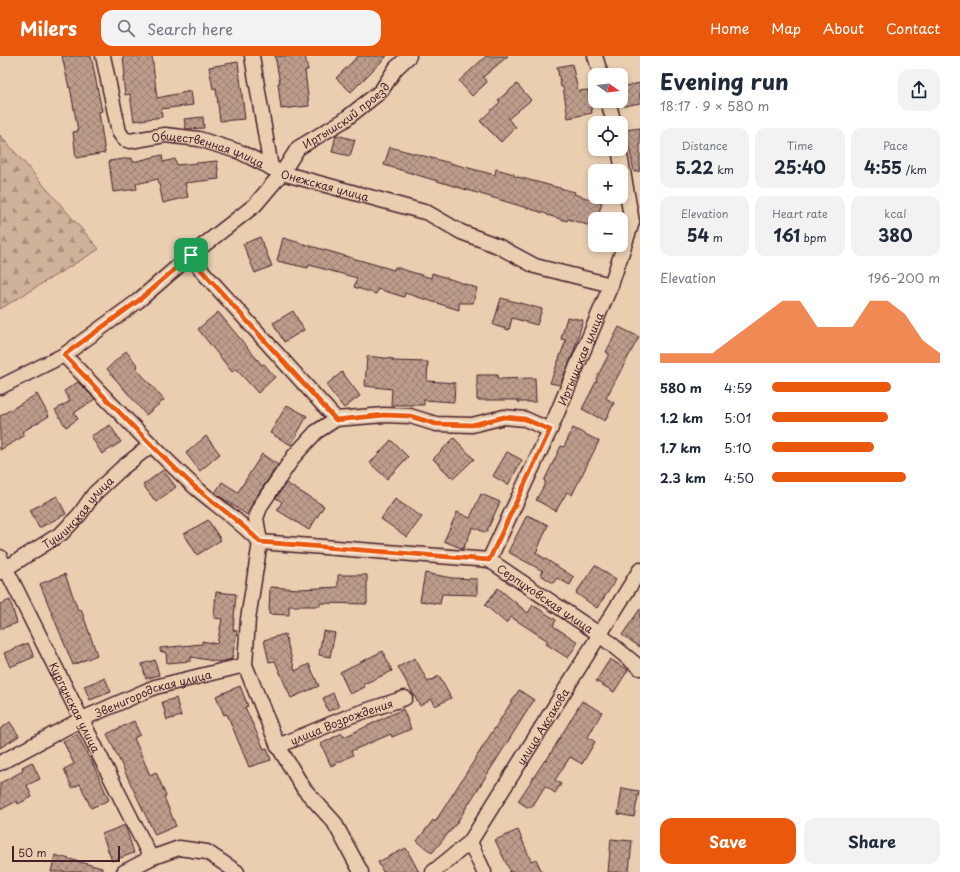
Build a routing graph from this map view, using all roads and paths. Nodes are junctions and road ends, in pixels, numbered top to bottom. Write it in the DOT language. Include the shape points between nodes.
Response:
graph roads {
  1 [pos="103,56"];
  2 [pos="252,56"];
  3 [pos="409,56"];
  4 [pos="595,56"];
  5 [pos="599,68"];
  6 [pos="620,156"];
  7 [pos="277,170"];
  8 [pos="191,255"];
  9 [pos="611,285"];
  10 [pos="64,355"];
  11 [pos="0,386"];
  12 [pos="336,420"];
  13 [pos="550,430"];
  14 [pos="151,445"];
  15 [pos="260,542"];
  16 [pos="489,560"];
  17 [pos="2,565"];
  18 [pos="640,570"];
  19 [pos="599,634"];
  20 [pos="246,664"];
  21 [pos="640,668"];
  22 [pos="404,698"];
  23 [pos="82,719"];
  24 [pos="278,746"];
  25 [pos="0,763"];
  26 [pos="470,842"];
  27 [pos="151,858"];
  28 [pos="124,872"];
  29 [pos="237,872"];
  30 [pos="361,872"];
  31 [pos="433,872"];
  32 [pos="484,872"];
  1 -- 7 [label="street, Общественная улица" via="119,132 124,139 130,141 165,135 199,139 240,152"];
  2 -- 7 [label="street"];
  3 -- 7 [label="street, Иртышский проезд" via="396,68 381,91 343,121 298,148"];
  4 -- 5 [label="street"];
  6 -- 9 [label="street, Иртышская улица" via="632,222"];
  7 -- 8 [label="street, Онежская улица" via="255,205"];
  7 -- 9 [label="street, Онежская улица" via="428,212 461,232 498,246 535,266"];
  8 -- 10 [label="street, Онежская улица" via="138,301"];
  8 -- 12 [label="street" via="202,271"];
  9 -- 13 [label="street, Иртышская улица"];
  10 -- 11 [label="street, Онежская улица"];
  10 -- 14 [label="street"];
  12 -- 13 [label="street" via="384,415 410,416 436,424 472,425 504,417 525,419"];
  12 -- 15 [label="street, улица Возрождения" via="316,432 294,456 261,505 256,518"];
  13 -- 16 [label="street, Иртышская улица"];
  14 -- 15 [label="street" via="196,488 243,524"];
  14 -- 17 [label="street, Тушинская улица" via="94,494 62,533"];
  15 -- 16 [label="street, Серпуховская улица"];
  15 -- 20 [label="street, улица Возрождения" via="248,619"];
  16 -- 19 [label="street, Серпуховская улица"];
  17 -- 23 [label="street, Курганская улица"];
  18 -- 19 [label="street, улица Аксакова"];
  19 -- 21 [label="street, Серпуховская улица"];
  19 -- 26 [label="street, улица Аксакова"];
  20 -- 23 [label="street, Звенигородская улица" via="155,687"];
  20 -- 24 [label="street, улица Возрождения"];
  22 -- 24 [label="street, улица Возрождения" via="350,716"];
  23 -- 25 [label="street, Звенигородская улица"];
  23 -- 27 [label="street, Курганская улица"];
  24 -- 30 [label="street, улица Возрождения" via="304,789 334,822"];
  26 -- 31 [label="street, улица Аксакова"];
  26 -- 32 [label="street"];
  27 -- 28 [label="street"];
  27 -- 29 [label="street" via="179,848 207,852"];
}
